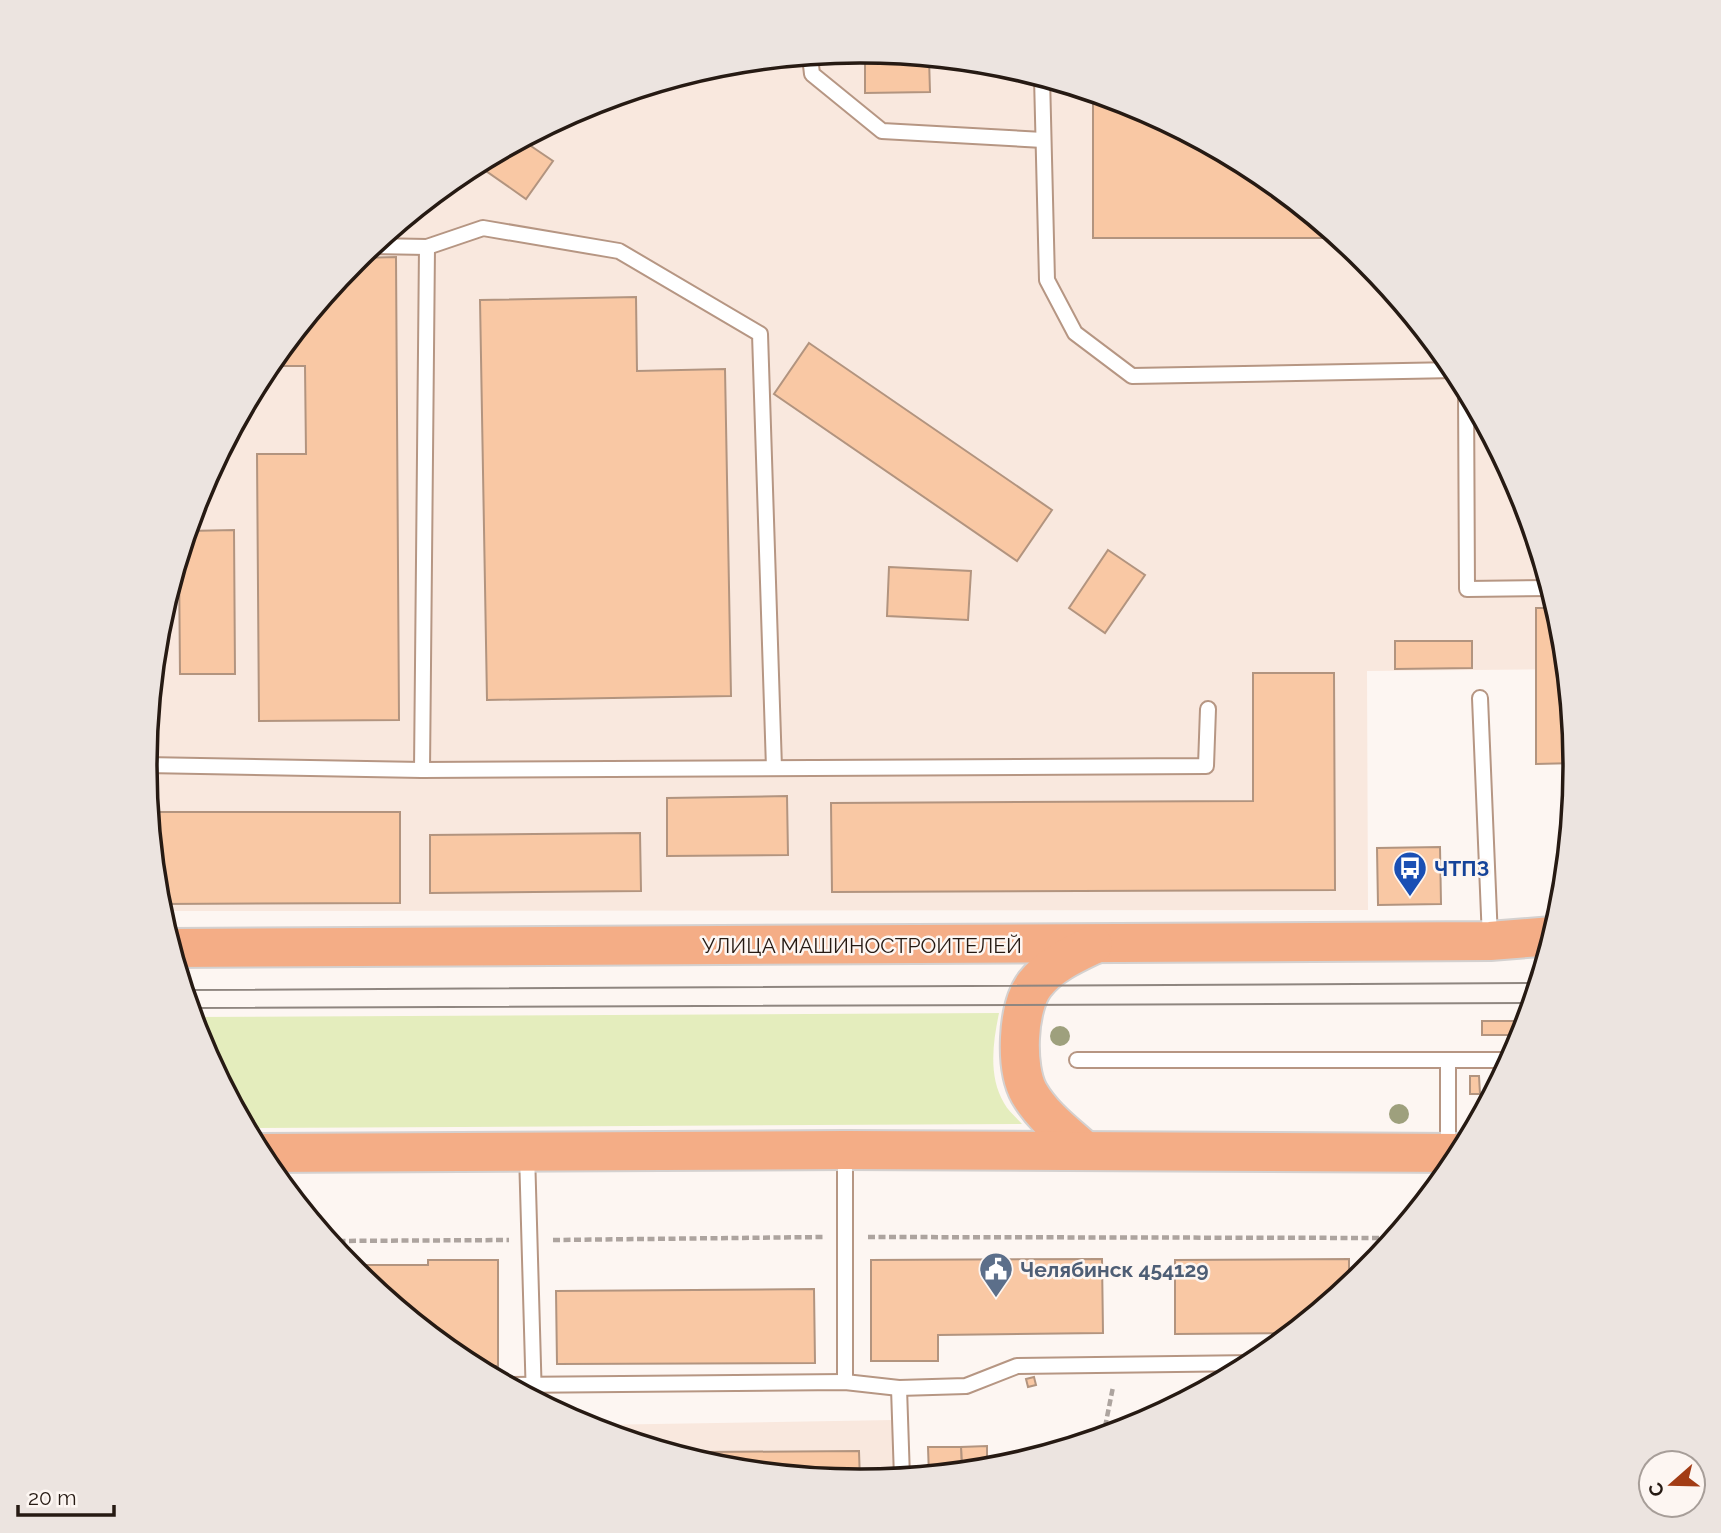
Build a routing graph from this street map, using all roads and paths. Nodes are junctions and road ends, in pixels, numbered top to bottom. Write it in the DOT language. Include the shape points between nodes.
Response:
graph roads {
  1 [pos="811,65"];
  2 [pos="1042,87"];
  3 [pos="1043,140"];
  4 [pos="388,246"];
  5 [pos="427,247"];
  6 [pos="1441,370"];
  7 [pos="1466,409"];
  8 [pos="1541,588"];
  9 [pos="1480,698"];
  10 [pos="1208,709"];
  11 [pos="157,765"];
  12 [pos="774,768"];
  13 [pos="422,770"];
  14 [pos="1543,937"];
  15 [pos="1490,941"];
  16 [pos="1095,944"];
  17 [pos="181,947"];
  18 [pos="1077,1060"];
  19 [pos="1448,1060"];
  20 [pos="1499,1060"];
  21 [pos="1454,1143"];
  22 [pos="845,1150"];
  23 [pos="1086,1151"];
  24 [pos="273,1153"];
  25 [pos="527,1153"];
  26 [pos="1448,1153"];
  27 [pos="1232,1363"];
  28 [pos="1118,1365"];
  29 [pos="845,1382"];
  30 [pos="899,1388"];
  31 [pos="533,1389"];
  32 [pos="541,1393"];
  33 [pos="1105,1426"];
  34 [pos="902,1468"];
  1 -- 3 [label="lane" via="812,74 882,131"];
  2 -- 3 [label="lane"];
  3 -- 6 [label="lane" via="1046,280 1075,333 1132,376"];
  4 -- 5 [label="lane"];
  5 -- 12 [label="lane" via="483,228 619,251 761,334"];
  5 -- 13 [label="lane"];
  7 -- 8 [label="lane" via="1467,589"];
  9 -- 15 [label="lane"];
  10 -- 12 [label="lane" via="1206,766"];
  11 -- 13 [label="lane"];
  12 -- 13 [label="lane"];
  14 -- 15 [label="main road, УЛИЦА МАШИНОСТРОИТЕЛЕЙ"];
  15 -- 16 [label="main road, УЛИЦА МАШИНОСТРОИТЕЛЕЙ"];
  16 -- 17 [label="main road, УЛИЦА МАШИНОСТРОИТЕЛЕЙ"];
  16 -- 23 [label="main road" via="1061,961 1034,985 1020,1031 1021,1065 1028,1091 1047,1118"];
  18 -- 19 [label="lane"];
  19 -- 20 [label="lane"];
  19 -- 21 [label="lane"];
  22 -- 23 [label="main road"];
  22 -- 25 [label="main road"];
  22 -- 29 [label="lane"];
  23 -- 26 [label="main road"];
  24 -- 25 [label="main road"];
  25 -- 31 [label="lane"];
  27 -- 28 [label="lane"];
  28 -- 30 [label="lane" via="1017,1366 966,1386"];
  28 -- 33 [label="path"];
  29 -- 30 [label="lane"];
  29 -- 32 [label="lane"];
  30 -- 34 [label="lane"];
}
